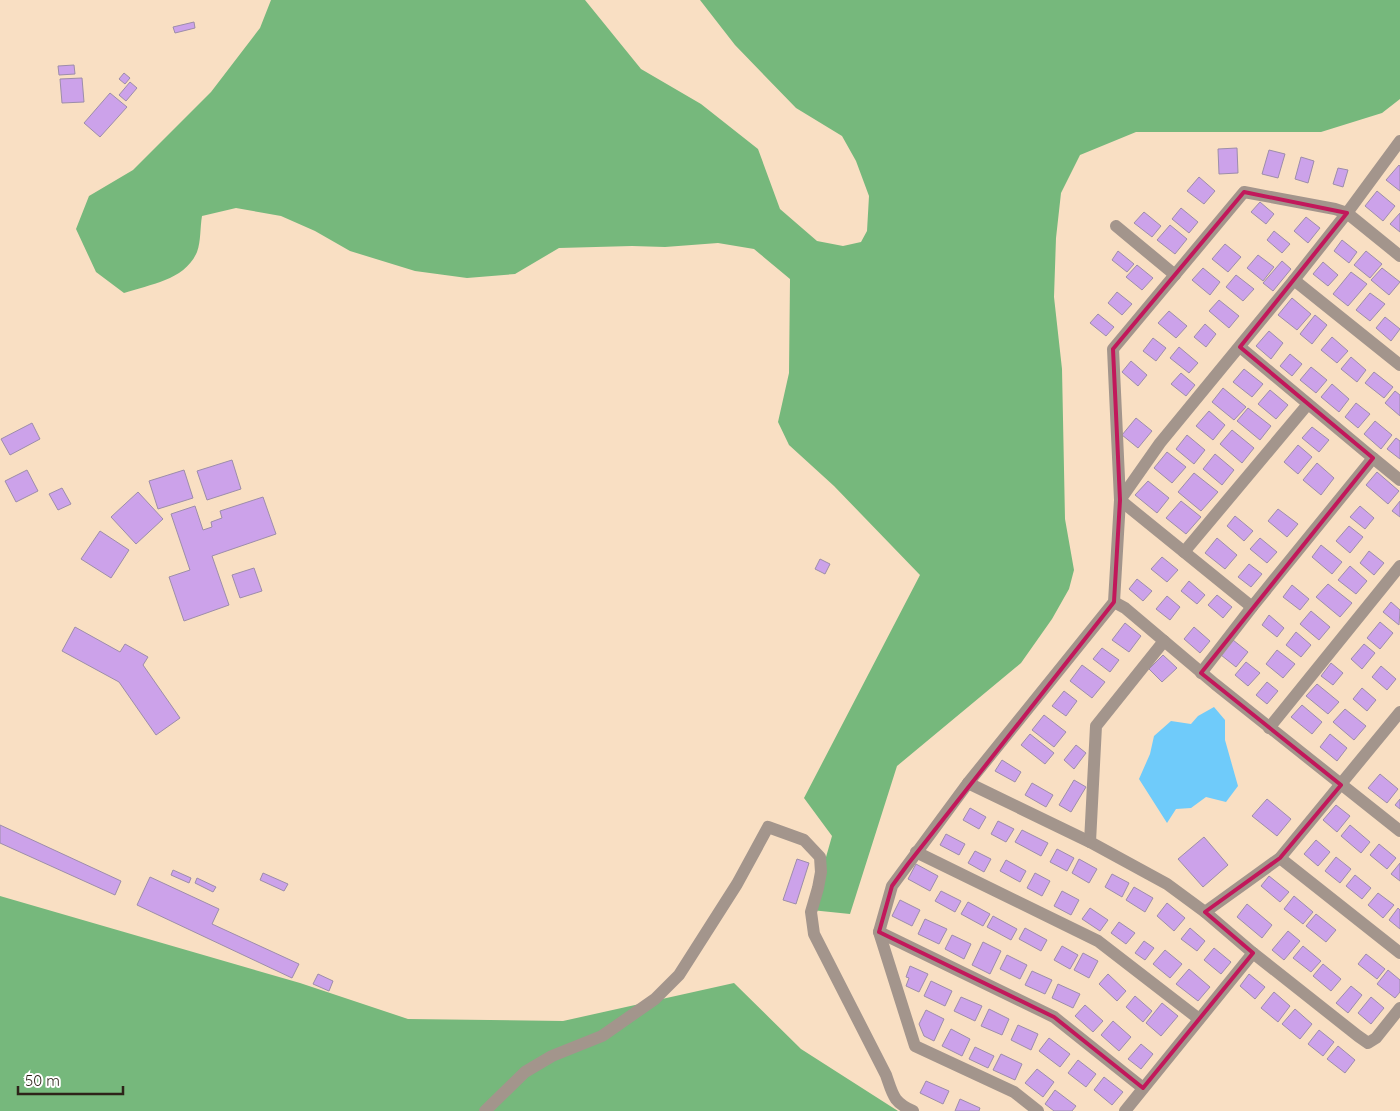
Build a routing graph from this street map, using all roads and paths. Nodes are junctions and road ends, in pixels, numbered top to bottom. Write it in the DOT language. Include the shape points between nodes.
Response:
graph roads {
  1 [pos="1400,142"];
  2 [pos="1347,213"];
  3 [pos="1116,226"];
  4 [pos="1400,256"];
  5 [pos="1175,275"];
  6 [pos="1294,280"];
  7 [pos="1240,347"];
  8 [pos="1400,365"];
  9 [pos="1308,404"];
  10 [pos="1373,458"];
  11 [pos="1400,480"];
  12 [pos="1120,500"];
  13 [pos="1184,552"];
  14 [pos="1400,566"];
  15 [pos="1114,602"];
  16 [pos="1252,607"];
  17 [pos="1164,641"];
  18 [pos="1201,673"];
  19 [pos="1400,712"];
  20 [pos="1269,728"];
  21 [pos="968,783"];
  22 [pos="1341,785"];
  23 [pos="1400,831"];
  24 [pos="1090,842"];
  25 [pos="916,852"];
  26 [pos="1280,858"];
  27 [pos="1205,912"];
  28 [pos="879,932"];
  29 [pos="1253,952"];
  30 [pos="1400,953"];
  31 [pos="1400,1008"];
  32 [pos="1199,1019"];
  33 [pos="1143,1088"];
  34 [pos="485,1111"];
  35 [pos="913,1111"];
  36 [pos="1038,1111"];
  37 [pos="1124,1111"];
  1 -- 2 [label="street"];
  2 -- 4 [label="street"];
  2 -- 5 [label="street" via="1244,192"];
  2 -- 6 [label="street"];
  3 -- 5 [label="street"];
  5 -- 12 [label="street" via="1113,348"];
  6 -- 7 [label="street"];
  6 -- 8 [label="street"];
  7 -- 9 [label="street"];
  7 -- 12 [label="street" via="1160,443"];
  9 -- 10 [label="street"];
  9 -- 13 [label="street"];
  10 -- 11 [label="street"];
  10 -- 16 [label="street"];
  12 -- 13 [label="street"];
  12 -- 15 [label="street"];
  13 -- 16 [label="street"];
  14 -- 20 [label="street"];
  15 -- 17 [label="street"];
  15 -- 21 [label="street"];
  16 -- 18 [label="street"];
  17 -- 18 [label="street"];
  17 -- 24 [label="street" via="1096,726"];
  18 -- 20 [label="street"];
  19 -- 22 [label="street"];
  20 -- 22 [label="street"];
  21 -- 24 [label="street"];
  21 -- 25 [label="street"];
  22 -- 23 [label="street"];
  22 -- 26 [label="street"];
  24 -- 27 [label="street" via="1167,884"];
  25 -- 28 [label="street" via="892,886"];
  25 -- 32 [label="street" via="1098,941"];
  26 -- 27 [label="street"];
  26 -- 30 [label="street"];
  27 -- 29 [label="street"];
  28 -- 33 [label="street" via="1054,1017"];
  28 -- 36 [label="street" via="915,1046 1014,1092"];
  29 -- 31 [label="street" via="1368,1042 1376,1038"];
  29 -- 32 [label="street"];
  32 -- 33 [label="street"];
  33 -- 37 [label="street"];
  34 -- 35 [label="street" via="525,1072 552,1056 602,1036 655,999 679,975 737,884 768,827 804,840 820,857 821,872 811,912 814,934 886,1075 893,1095 900,1105"];
}
